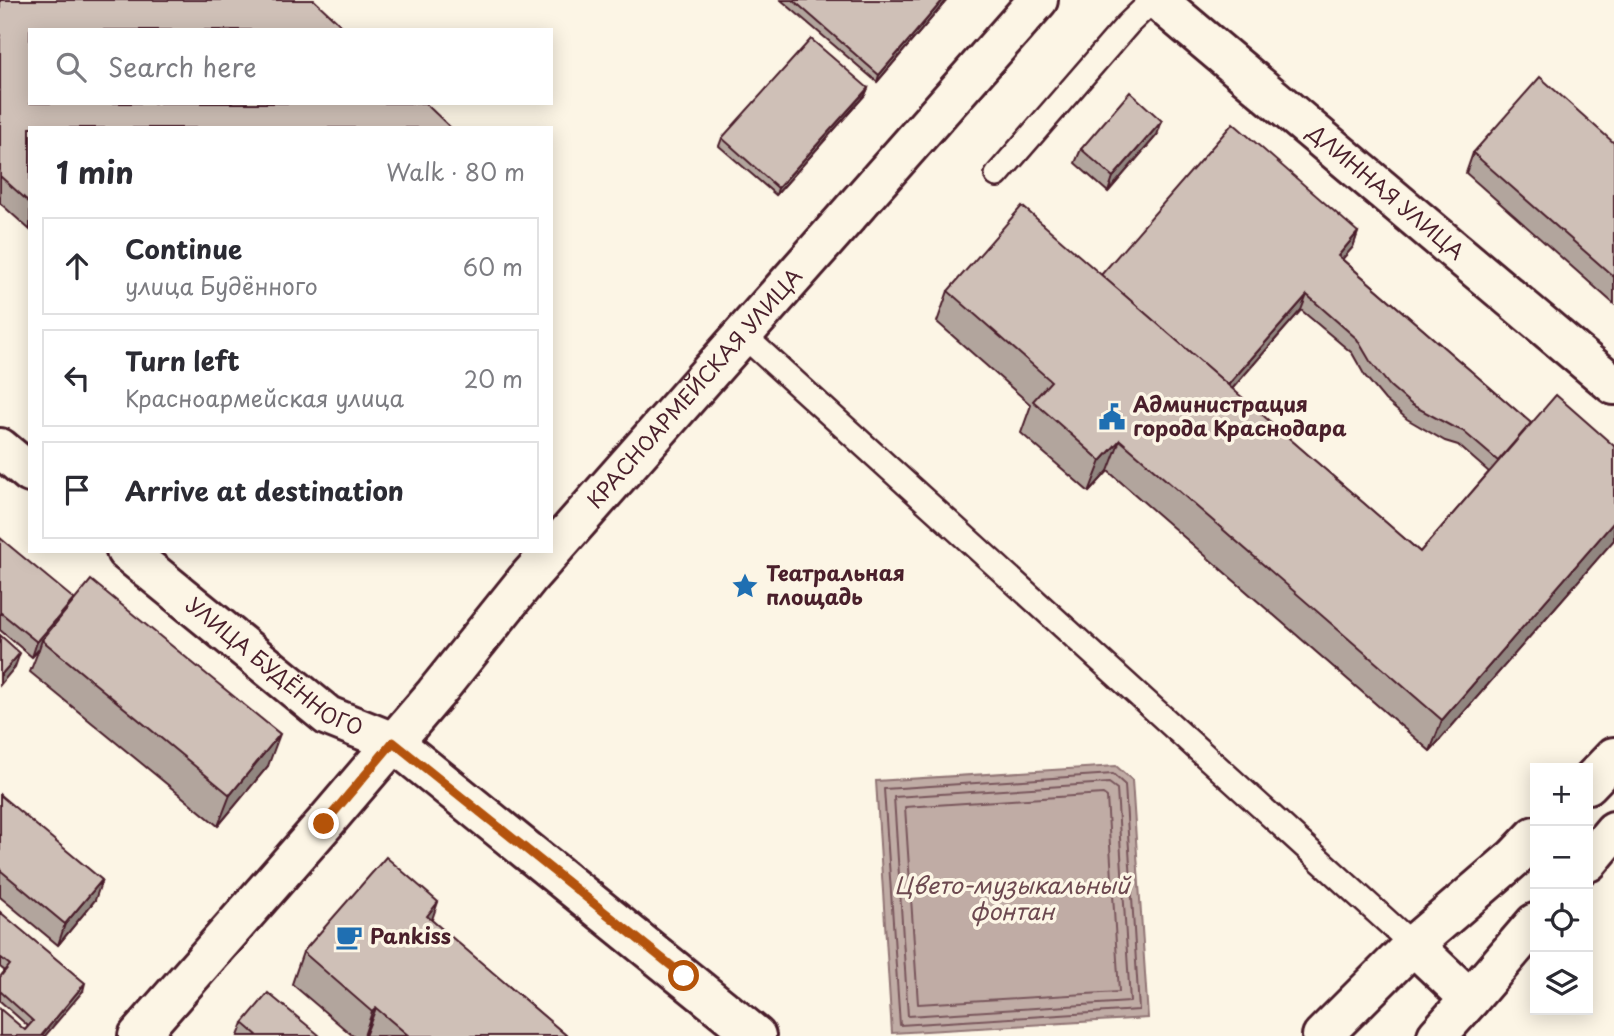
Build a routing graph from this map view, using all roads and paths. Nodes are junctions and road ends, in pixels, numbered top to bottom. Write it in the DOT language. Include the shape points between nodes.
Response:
graph roads {
  1 [pos="1038,0"];
  2 [pos="1155,0"];
  3 [pos="998,175"];
  4 [pos="743,335"];
  5 [pos="1614,385"];
  6 [pos="0,448"];
  7 [pos="28,470"];
  8 [pos="553,550"];
  9 [pos="128,553"];
  10 [pos="550,553"];
  11 [pos="393,742"];
  12 [pos="1614,757"];
  13 [pos="1593,779"];
  14 [pos="1614,831"];
  15 [pos="1530,841"];
  16 [pos="1593,856"];
  17 [pos="1530,929"];
  18 [pos="1413,945"];
  19 [pos="1470,999"];
  20 [pos="138,1036"];
  21 [pos="756,1036"];
  22 [pos="1322,1036"];
  23 [pos="1437,1036"];
  1 -- 4 [label="street, КРАСНОАРМЕЙСКАЯ УЛИЦА"];
  2 -- 3 [label="lane" via="1128,23"];
  2 -- 5 [label="street, ДЛИННАЯ УЛИЦА"];
  4 -- 8 [label="street, КРАСНОАРМЕЙСКАЯ УЛИЦА"];
  4 -- 18 [label="lane"];
  6 -- 7 [label="street"];
  9 -- 11 [label="street, УЛИЦА БУДЁННОГО" via="328,716"];
  10 -- 11 [label="street, КРАСНОАРМЕЙСКАЯ УЛИЦА"];
  11 -- 20 [label="street, КРАСНОАРМЕЙСКАЯ УЛИЦА"];
  11 -- 21 [label="street, УЛИЦА БУДЁННОГО"];
  12 -- 13 [label="street"];
  14 -- 16 [label="street"];
  15 -- 18 [label="street"];
  17 -- 19 [label="street"];
  18 -- 19 [label="street"];
  18 -- 22 [label="street"];
  19 -- 23 [label="street"];
}
